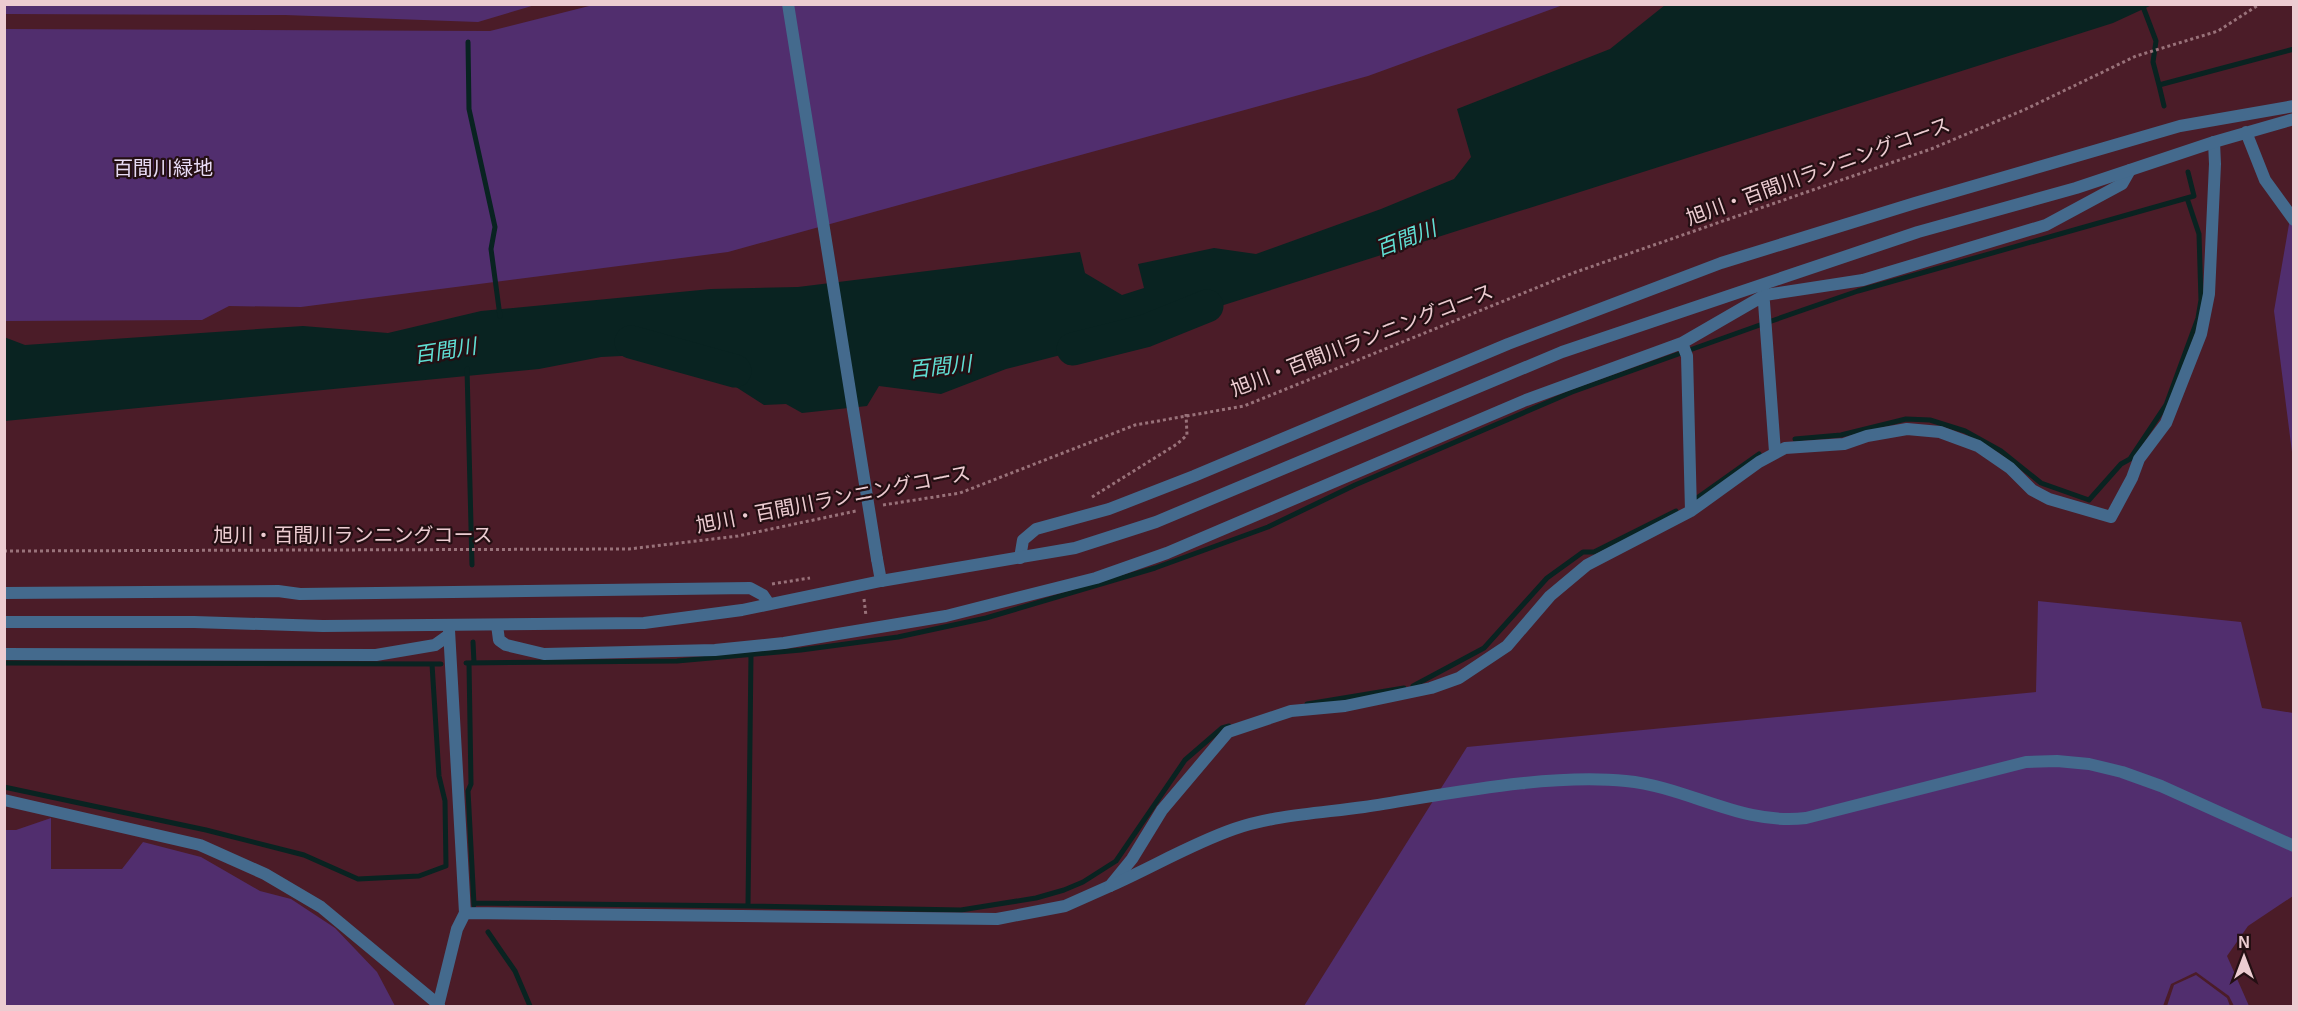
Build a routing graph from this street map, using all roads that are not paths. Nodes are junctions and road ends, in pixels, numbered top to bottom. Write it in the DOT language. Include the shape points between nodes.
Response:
graph roads {
  1 [pos="788,4"];
  2 [pos="2294,106"];
  3 [pos="2294,119"];
  4 [pos="2246,132"];
  5 [pos="2214,142"];
  6 [pos="2130,170"];
  7 [pos="2294,220"];
  8 [pos="1763,289"];
  9 [pos="1684,349"];
  10 [pos="1775,452"];
  11 [pos="1691,511"];
  12 [pos="1020,558"];
  13 [pos="881,581"];
  14 [pos="4,592"];
  15 [pos="769,604"];
  16 [pos="4,622"];
  17 [pos="497,625"];
  18 [pos="449,630"];
  19 [pos="4,654"];
  20 [pos="4,800"];
  21 [pos="2294,846"];
  22 [pos="1110,886"];
  23 [pos="465,913"];
  24 [pos="439,1006"];
  1 -- 13 [label="street, bridge"];
  2 -- 12 [label="street" via="2180,126 1721,263 1508,344 1183,480 1108,509 1036,529 1023,540"];
  3 -- 4 [label="street"];
  4 -- 5 [label="street"];
  4 -- 7 [label="street" via="2265,180"];
  5 -- 6 [label="street"];
  5 -- 10 [label="street" via="2207,314 2166,423 2139,459 2111,517 2049,499 1978,446 1924,428 1867,436 1844,444"];
  6 -- 8 [label="street" via="1918,232"];
  6 -- 8 [label="street" via="2122,184 2046,225 1863,280"];
  8 -- 9 [label="street"];
  8 -- 10 [label="street"];
  8 -- 12 [label="street" via="1562,352 1156,522 1075,548"];
  9 -- 11 [label="street"];
  9 -- 17 [label="street" via="1526,400 1167,553 1096,578 992,606 868,630 715,650 544,654 506,645 499,640"];
  10 -- 11 [label="street"];
  11 -- 22 [label="street" via="1587,565 1550,596 1507,646 1458,678 1431,688 1345,706 1291,711 1228,732 1162,810"];
  12 -- 13 [label="street"];
  13 -- 15 [label="street"];
  14 -- 15 [label="street" via="300,594 750,588 763,595"];
  15 -- 17 [label="street" via="644,623"];
  16 -- 18 [label="street"];
  17 -- 18 [label="street"];
  18 -- 19 [label="street" via="435,645 376,655"];
  18 -- 23 [label="street"];
  20 -- 24 [label="street" via="200,845 265,873 321,907"];
  21 -- 22 [label="street" via="2122,772 2089,764 2026,762 1784,821 1758,818 1629,781 1590,778 1446,795 1234,828"];
  22 -- 23 [label="street" via="1065,906 997,919"];
  23 -- 24 [label="street" via="457,929"];
}
